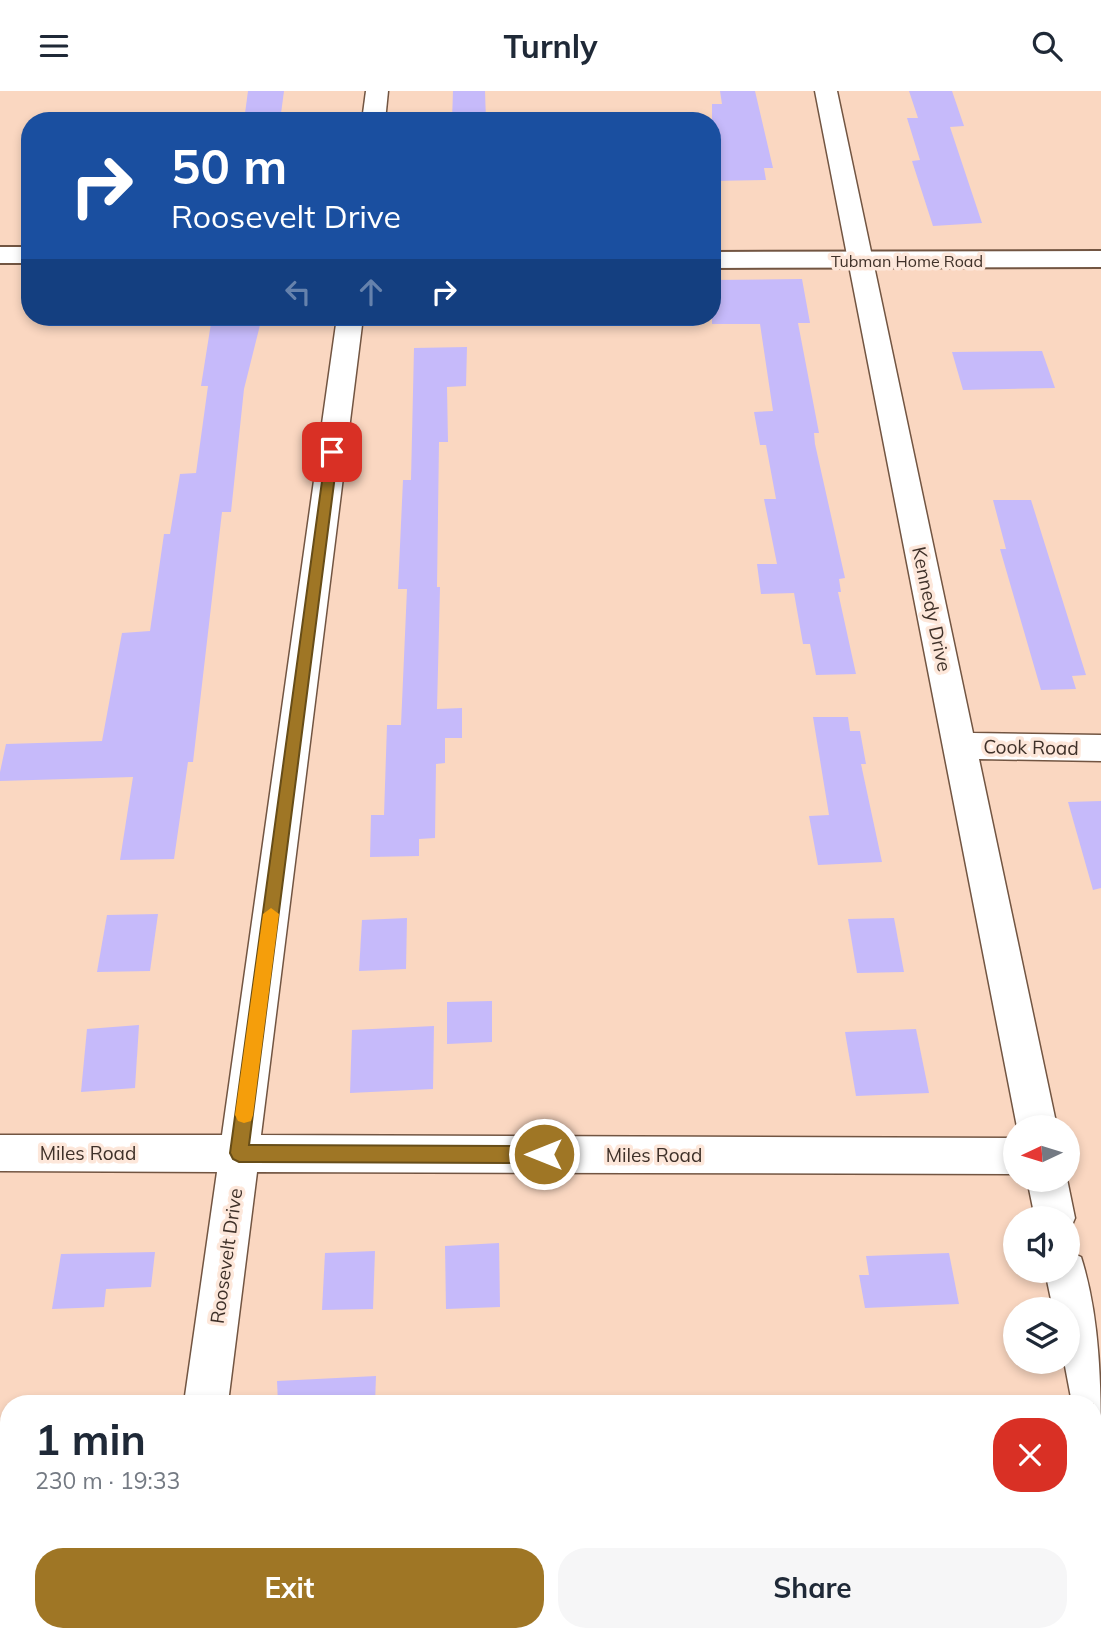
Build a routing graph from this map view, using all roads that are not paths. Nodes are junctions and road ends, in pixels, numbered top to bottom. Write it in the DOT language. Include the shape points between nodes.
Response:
graph roads {
  1 [pos="377,91"];
  2 [pos="826,91"];
  3 [pos="374,112"];
  4 [pos="0,255"];
  5 [pos="21,255"];
  6 [pos="1101,259"];
  7 [pos="721,260"];
  8 [pos="858,261"];
  9 [pos="349,326"];
  10 [pos="961,746"];
  11 [pos="1101,747"];
  12 [pos="1035,1115"];
  13 [pos="0,1153"];
  14 [pos="239,1153"];
  15 [pos="1003,1156"];
  16 [pos="1069,1283"];
  17 [pos="207,1395"];
  18 [pos="1092,1395"];
  1 -- 3 [label="street"];
  2 -- 8 [label="street, Kennedy Drive"];
  4 -- 5 [label="street"];
  6 -- 8 [label="street, Tubman Home Road"];
  7 -- 8 [label="street, Tubman Home Road"];
  8 -- 10 [label="street, Kennedy Drive"];
  9 -- 14 [label="street, Roosevelt Drive"];
  10 -- 11 [label="street, Cook Road"];
  10 -- 12 [label="street, Kennedy Drive"];
  13 -- 14 [label="street, Miles Road"];
  14 -- 15 [label="street, Miles Road"];
  14 -- 17 [label="street, Roosevelt Drive"];
  16 -- 18 [label="street"];
}
